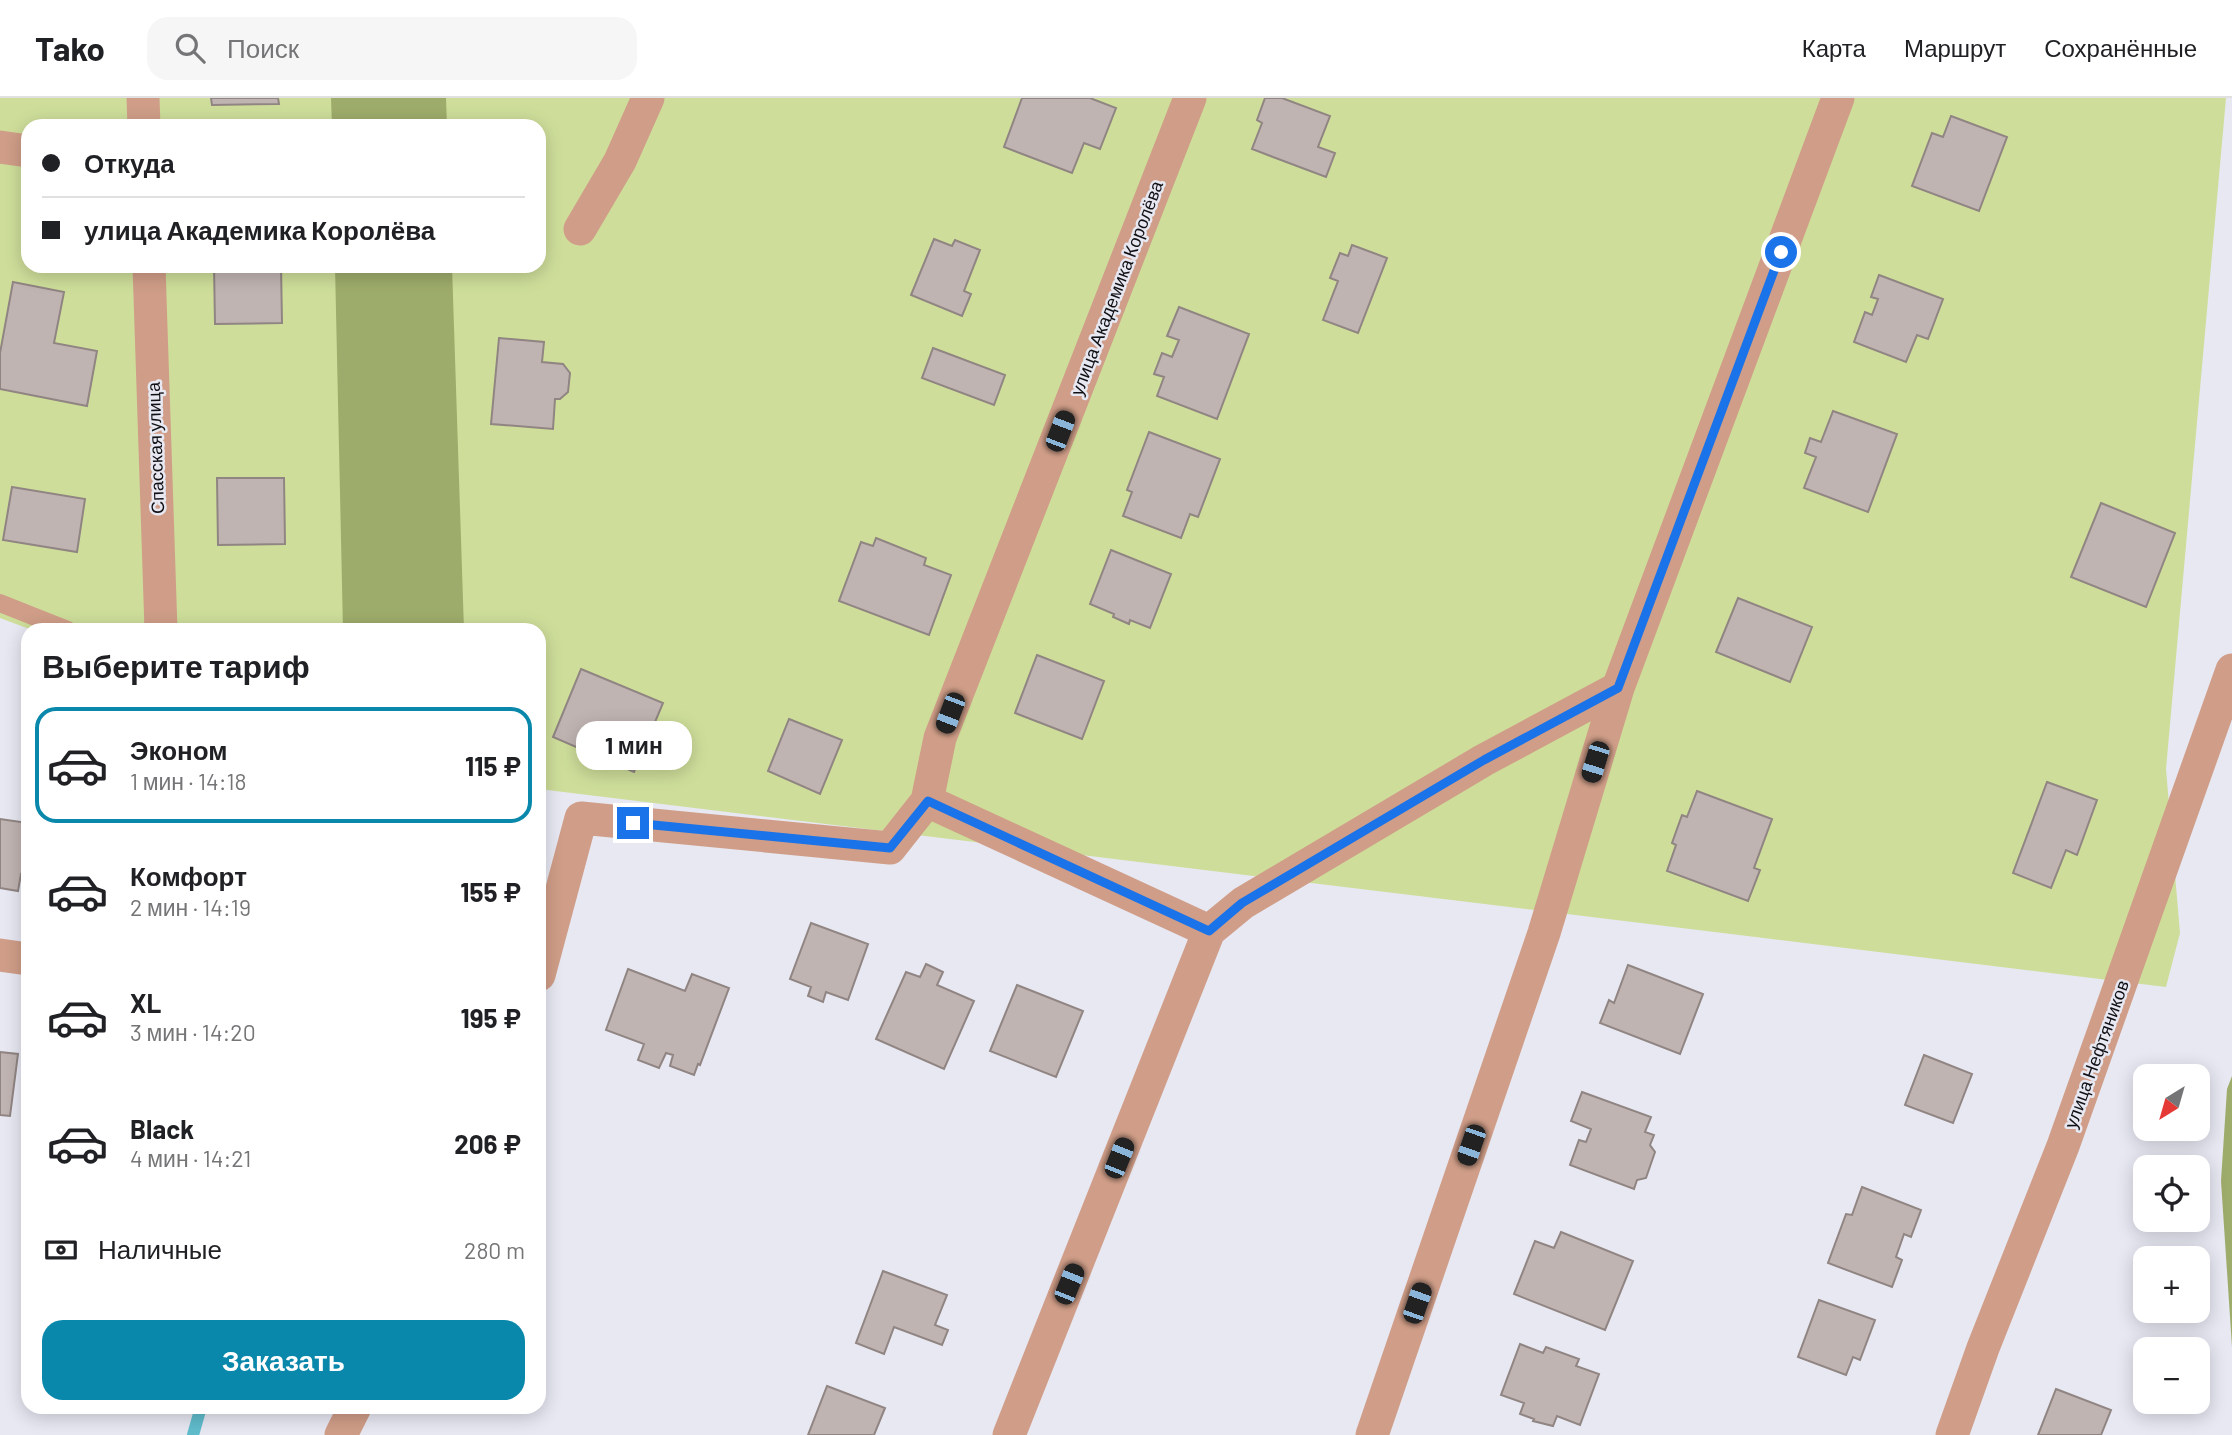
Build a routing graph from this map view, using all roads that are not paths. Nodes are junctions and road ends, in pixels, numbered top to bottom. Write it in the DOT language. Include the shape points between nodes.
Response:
graph roads {
  1 [pos="143,98"];
  2 [pos="648,98"];
  3 [pos="1190,98"];
  4 [pos="1838,98"];
  5 [pos="144,119"];
  6 [pos="0,147"];
  7 [pos="21,150"];
  8 [pos="580,229"];
  9 [pos="149,273"];
  10 [pos="0,603"];
  11 [pos="50,623"];
  12 [pos="161,623"];
  13 [pos="2232,670"];
  14 [pos="1618,688"];
  15 [pos="928,801"];
  16 [pos="1209,931"];
  17 [pos="546,949"];
  18 [pos="0,955"];
  19 [pos="21,958"];
  20 [pos="352,1414"];
  21 [pos="341,1435"];
  22 [pos="1009,1435"];
  23 [pos="1372,1435"];
  24 [pos="1952,1435"];
  1 -- 5 [label="street"];
  2 -- 8 [label="street" via="620,161"];
  3 -- 15 [label="street, улица Академика Королёва" via="940,738"];
  4 -- 14 [label="street"];
  6 -- 7 [label="street"];
  9 -- 12 [label="street, Спасская улица"];
  10 -- 11 [label="lane"];
  13 -- 24 [label="street, улица Нефтяников" via="2063,1146"];
  14 -- 16 [label="street" via="1311,862 1242,903"];
  14 -- 23 [label="street" via="1544,933"];
  15 -- 16 [label="street"];
  15 -- 17 [label="street, улица Академика Королёва" via="890,848 581,818"];
  16 -- 22 [label="street"];
  18 -- 19 [label="street"];
  20 -- 21 [label="street"];
}
